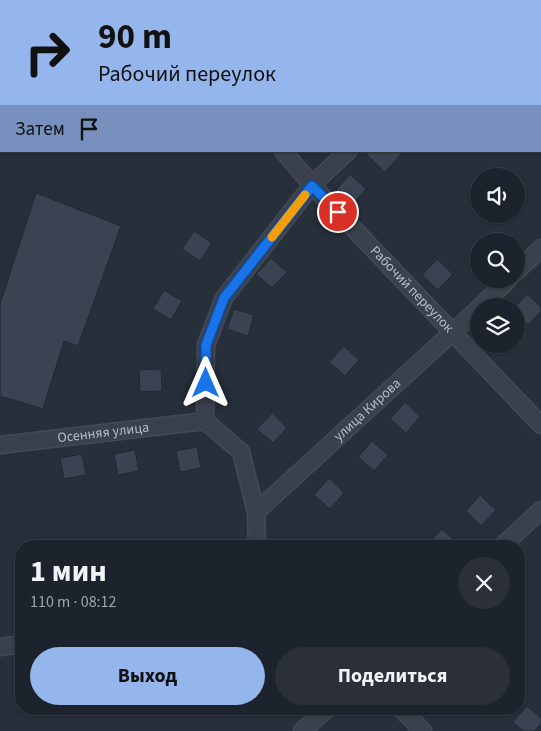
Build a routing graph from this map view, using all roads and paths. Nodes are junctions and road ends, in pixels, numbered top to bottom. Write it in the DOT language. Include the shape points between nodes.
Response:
graph roads {
  1 [pos="284,152"];
  2 [pos="347,152"];
  3 [pos="312,186"];
  4 [pos="541,248"];
  5 [pos="525,263"];
  6 [pos="500,288"];
  7 [pos="489,298"];
  8 [pos="470,317"];
  9 [pos="453,333"];
  10 [pos="206,421"];
  11 [pos="541,425"];
  12 [pos="0,445"];
  13 [pos="541,510"];
  14 [pos="256,512"];
  15 [pos="258,540"];
  16 [pos="508,540"];
  17 [pos="15,645"];
  18 [pos="0,647"];
  19 [pos="320,715"];
  20 [pos="407,715"];
  21 [pos="302,731"];
  22 [pos="422,731"];
  1 -- 3 [label="street, Рабочий переулок"];
  2 -- 3 [label="street"];
  3 -- 9 [label="street, Рабочий переулок"];
  3 -- 10 [label="street" via="224,298 206,345"];
  4 -- 5 [label="street"];
  6 -- 7 [label="street, улица Кирова"];
  8 -- 9 [label="street, улица Кирова"];
  9 -- 11 [label="street, Рабочий переулок"];
  9 -- 14 [label="street, улица Кирова"];
  10 -- 12 [label="street, Осенняя улица"];
  10 -- 14 [label="street" via="241,452"];
  13 -- 16 [label="street"];
  14 -- 15 [label="street"];
  17 -- 18 [label="street"];
  19 -- 21 [label="street"];
  20 -- 22 [label="street"];
}
